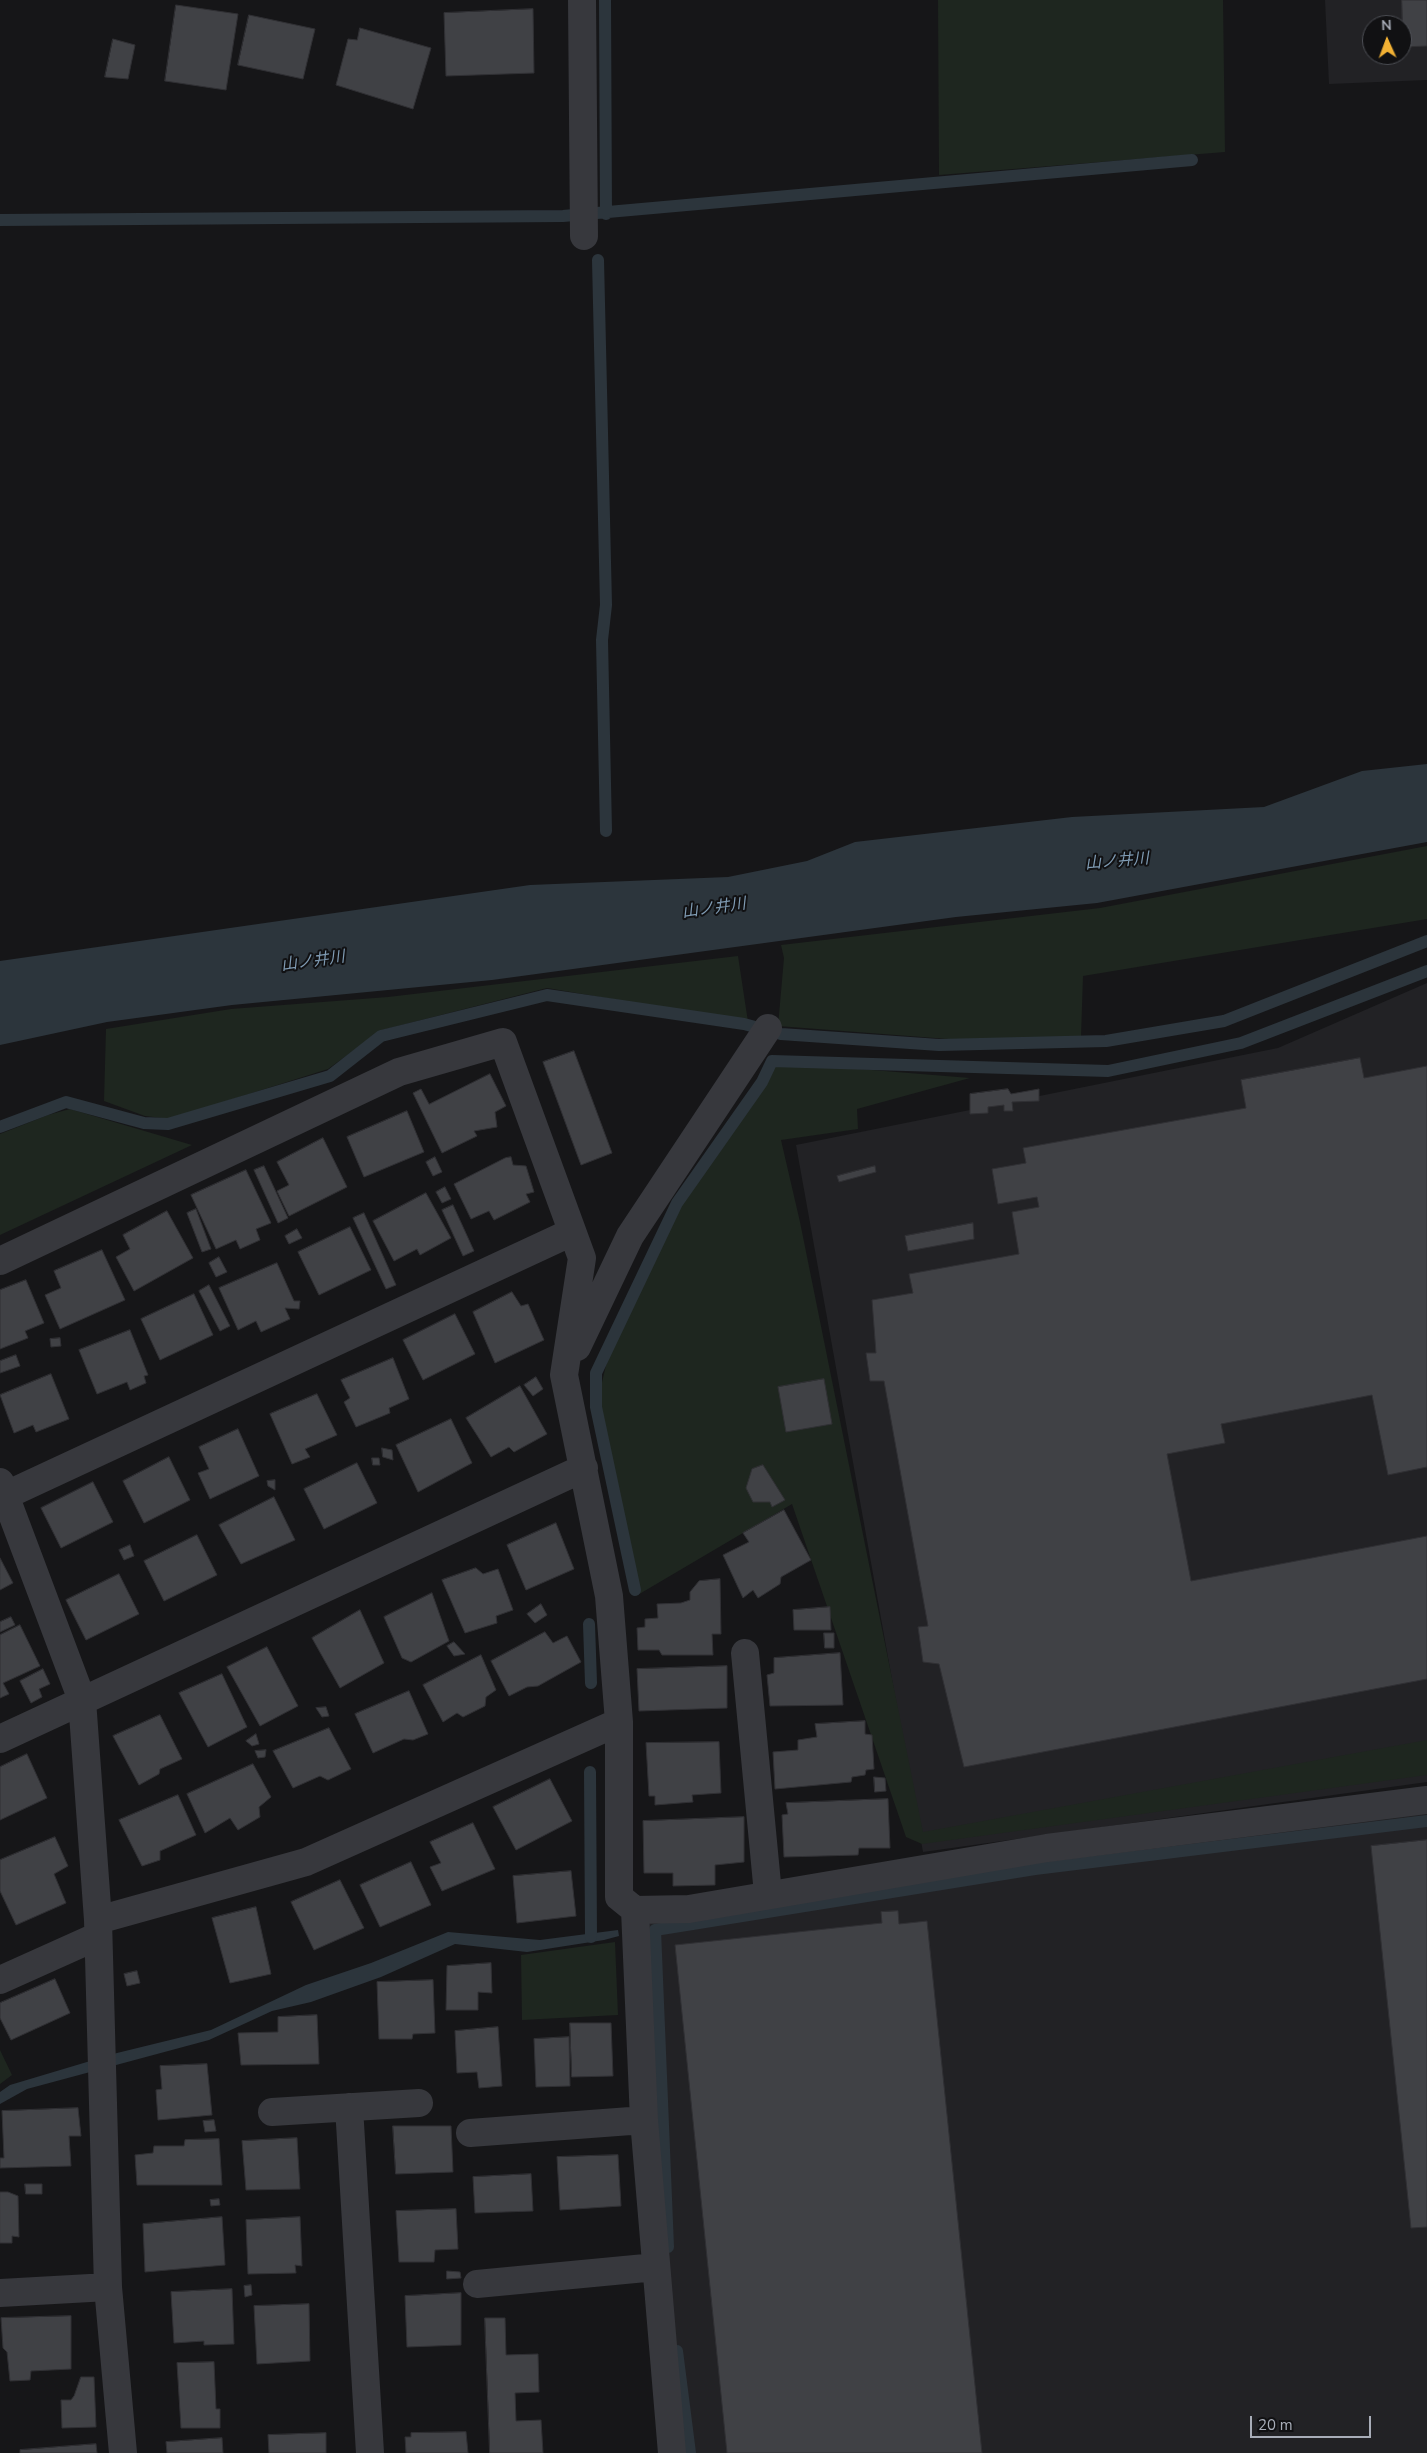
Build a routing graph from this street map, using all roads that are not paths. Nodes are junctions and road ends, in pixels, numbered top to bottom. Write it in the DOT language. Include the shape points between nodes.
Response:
graph roads {
  1 [pos="582,0"];
  2 [pos="584,236"];
  3 [pos="768,1028"];
  4 [pos="572,1232"];
  5 [pos="0,1261"];
  6 [pos="564,1375"];
  7 [pos="584,1468"];
  8 [pos="2,1492"];
  9 [pos="745,1653"];
  10 [pos="82,1700"];
  11 [pos="619,1722"];
  12 [pos="0,1739"];
  13 [pos="1427,1800"];
  14 [pos="768,1894"];
  15 [pos="635,1910"];
  16 [pos="98,1928"];
  17 [pos="0,1980"];
  18 [pos="419,2103"];
  19 [pos="349,2107"];
  20 [pos="272,2112"];
  21 [pos="644,2120"];
  22 [pos="470,2133"];
  23 [pos="656,2267"];
  24 [pos="477,2284"];
  25 [pos="108,2287"];
  26 [pos="0,2293"];
  27 [pos="123,2453"];
  28 [pos="370,2453"];
  29 [pos="672,2453"];
  1 -- 2 [label="street"];
  3 -- 6 [label="street" via="630,1236"];
  4 -- 5 [label="street" via="504,1042 399,1072"];
  4 -- 6 [label="street" via="582,1258"];
  4 -- 8 [label="street"];
  6 -- 7 [label="street"];
  7 -- 10 [label="street"];
  7 -- 11 [label="street" via="609,1596"];
  8 -- 10 [label="street"];
  9 -- 14 [label="street"];
  10 -- 12 [label="street"];
  10 -- 16 [label="street"];
  11 -- 15 [label="street" via="618,1897"];
  11 -- 16 [label="street" via="306,1862"];
  13 -- 14 [label="street" via="1047,1848"];
  14 -- 15 [label="street" via="690,1909"];
  15 -- 21 [label="street"];
  16 -- 17 [label="street"];
  16 -- 25 [label="street"];
  18 -- 19 [label="street"];
  19 -- 20 [label="street"];
  19 -- 28 [label="street"];
  21 -- 22 [label="street"];
  21 -- 23 [label="street"];
  23 -- 24 [label="street"];
  23 -- 29 [label="street"];
  25 -- 26 [label="street"];
  25 -- 27 [label="street"];
}
